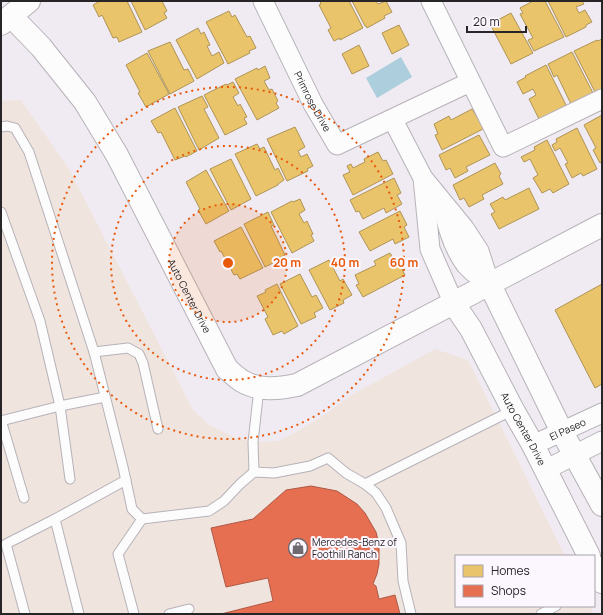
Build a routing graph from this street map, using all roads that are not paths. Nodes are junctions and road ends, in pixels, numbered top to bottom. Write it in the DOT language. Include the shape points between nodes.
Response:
graph roads {
  1 [pos="29,1"];
  2 [pos="262,1"];
  3 [pos="431,1"];
  4 [pos="5,15"];
  5 [pos="470,82"];
  6 [pos="602,99"];
  7 [pos="393,120"];
  8 [pos="1,127"];
  9 [pos="423,178"];
  10 [pos="1,212"];
  11 [pos="602,225"];
  12 [pos="443,231"];
  13 [pos="490,285"];
  14 [pos="454,304"];
  15 [pos="94,352"];
  16 [pos="259,388"];
  17 [pos="105,397"];
  18 [pos="60,406"];
  19 [pos="514,410"];
  20 [pos="602,413"];
  21 [pos="1,421"];
  22 [pos="158,429"];
  23 [pos="562,432"];
  24 [pos="602,441"];
  25 [pos="534,445"];
  26 [pos="574,455"];
  27 [pos="545,470"];
  28 [pos="254,472"];
  29 [pos="70,479"];
  30 [pos="126,480"];
  31 [pos="365,484"];
  32 [pos="24,498"];
  33 [pos="602,505"];
  34 [pos="55,519"];
  35 [pos="142,519"];
  36 [pos="588,555"];
  37 [pos="595,568"];
  38 [pos="602,582"];
  39 [pos="554,607"];
  40 [pos="189,610"];
  41 [pos="25,614"];
  42 [pos="79,614"];
  43 [pos="134,614"];
  44 [pos="169,614"];
  45 [pos="411,614"];
  46 [pos="541,614"];
  1 -- 4 [label="street"];
  2 -- 7 [label="street, Primrose Drive" via="313,104 337,145"];
  3 -- 5 [label="street"];
  4 -- 16 [label="street, Auto Center Drive" via="41,47 85,102 117,156 227,369 242,381"];
  5 -- 6 [label="street" via="503,147"];
  5 -- 7 [label="street, Primrose Drive"];
  7 -- 9 [label="street"];
  8 -- 15 [label="lane" via="15,128 29,152"];
  9 -- 12 [label="street"];
  9 -- 12 [label="street" via="442,202"];
  10 -- 18 [label="lane" via="40,321"];
  11 -- 13 [label="street, Auto Center Drive"];
  12 -- 13 [label="street" via="479,250"];
  12 -- 14 [label="street" via="430,249"];
  13 -- 14 [label="street, Auto Center Drive"];
  13 -- 23 [label="street"];
  14 -- 16 [label="street, Auto Center Drive" via="297,385 278,389"];
  14 -- 19 [label="street, Auto Center Drive" via="471,328"];
  15 -- 17 [label="lane"];
  15 -- 22 [label="lane" via="128,348 138,354 143,363"];
  16 -- 28 [label="lane" via="253,442"];
  17 -- 18 [label="lane"];
  17 -- 30 [label="lane"];
  18 -- 21 [label="lane"];
  18 -- 29 [label="lane"];
  19 -- 25 [label="street, Auto Center Drive"];
  19 -- 31 [label="lane"];
  20 -- 23 [label="street, El Paseo"];
  21 -- 32 [label="lane"];
  23 -- 25 [label="street, El Paseo"];
  23 -- 26 [label="street"];
  24 -- 26 [label="street"];
  25 -- 27 [label="street, Auto Center Drive"];
  26 -- 27 [label="street"];
  26 -- 33 [label="street"];
  27 -- 36 [label="street, Auto Center Drive"];
  28 -- 31 [label="lane" via="274,473 310,466 328,458"];
  28 -- 35 [label="lane" via="224,501 208,511"];
  30 -- 34 [label="lane"];
  30 -- 35 [label="lane" via="132,509"];
  31 -- 45 [label="lane" via="376,493 386,508 401,543 403,581"];
  34 -- 41 [label="lane" via="6,544"];
  34 -- 42 [label="lane"];
  35 -- 43 [label="lane" via="118,554"];
  37 -- 38 [label="street"];
  39 -- 46 [label="lane"];
  40 -- 44 [label="lane"];
}
